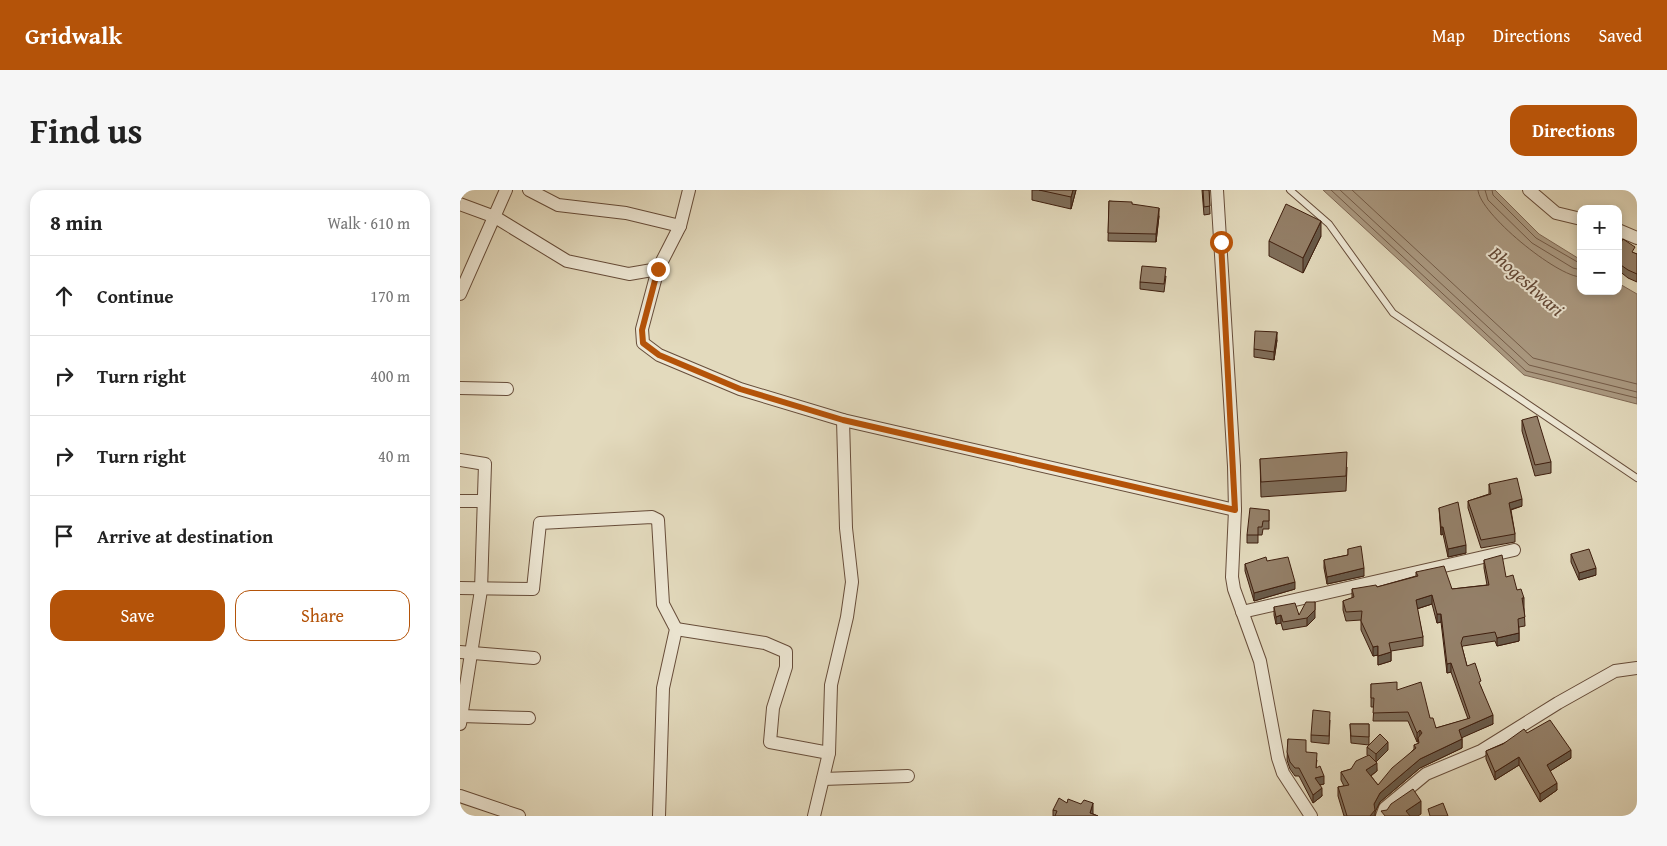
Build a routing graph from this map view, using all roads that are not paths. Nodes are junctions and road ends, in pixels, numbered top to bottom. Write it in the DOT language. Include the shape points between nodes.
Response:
graph roads {
  1 [pos="506,190"];
  2 [pos="529,190"];
  3 [pos="689,190"];
  4 [pos="1217,190"];
  5 [pos="1290,190"];
  6 [pos="1530,190"];
  7 [pos="460,204"];
  8 [pos="495,217"];
  9 [pos="1577,218"];
  10 [pos="680,226"];
  11 [pos="1622,232"];
  12 [pos="1637,238"];
  13 [pos="465,268"];
  14 [pos="658,269"];
  15 [pos="460,294"];
  16 [pos="460,388"];
  17 [pos="507,389"];
  18 [pos="843,420"];
  19 [pos="460,460"];
  20 [pos="1637,478"];
  21 [pos="460,501"];
  22 [pos="482,501"];
  23 [pos="1235,510"];
  24 [pos="1514,550"];
  25 [pos="460,588"];
  26 [pos="481,590"];
  27 [pos="1242,612"];
  28 [pos="676,629"];
  29 [pos="466,652"];
  30 [pos="534,658"];
  31 [pos="1637,668"];
  32 [pos="529,718"];
  33 [pos="460,719"];
  34 [pos="829,753"];
  35 [pos="908,776"];
  36 [pos="823,779"];
  37 [pos="460,796"];
  38 [pos="519,816"];
  39 [pos="658,816"];
  40 [pos="814,816"];
  41 [pos="1311,816"];
  42 [pos="1382,816"];
  1 -- 8 [label="street"];
  2 -- 10 [label="street" via="558,205 626,213"];
  3 -- 10 [label="street"];
  4 -- 23 [label="street"];
  5 -- 20 [label="lane" via="1329,224 1393,313"];
  6 -- 9 [label="street" via="1556,213"];
  7 -- 8 [label="street"];
  8 -- 13 [label="street"];
  8 -- 14 [label="street" via="567,261 629,274"];
  10 -- 14 [label="street"];
  11 -- 12 [label="street"];
  13 -- 15 [label="street"];
  14 -- 18 [label="street" via="642,330 643,343 659,355 740,389"];
  16 -- 17 [label="street"];
  18 -- 23 [label="street"];
  18 -- 34 [label="street" via="846,528 852,582 832,685"];
  19 -- 22 [label="street" via="485,464"];
  21 -- 22 [label="street"];
  22 -- 26 [label="street"];
  23 -- 27 [label="street" via="1232,577"];
  24 -- 27 [label="street"];
  25 -- 26 [label="street"];
  26 -- 28 [label="street" via="533,589 540,523 652,517 658,520 663,604"];
  26 -- 29 [label="street"];
  27 -- 41 [label="street" via="1260,661 1283,773"];
  28 -- 34 [label="street" via="765,644 786,652 786,667 773,708 770,742"];
  28 -- 39 [label="street" via="662,696"];
  29 -- 30 [label="street"];
  29 -- 33 [label="street"];
  31 -- 42 [label="street" via="1615,671 1482,751 1426,774 1384,808"];
  32 -- 33 [label="street"];
  34 -- 36 [label="street"];
  35 -- 36 [label="street"];
  36 -- 40 [label="street"];
  37 -- 38 [label="street"];
}
